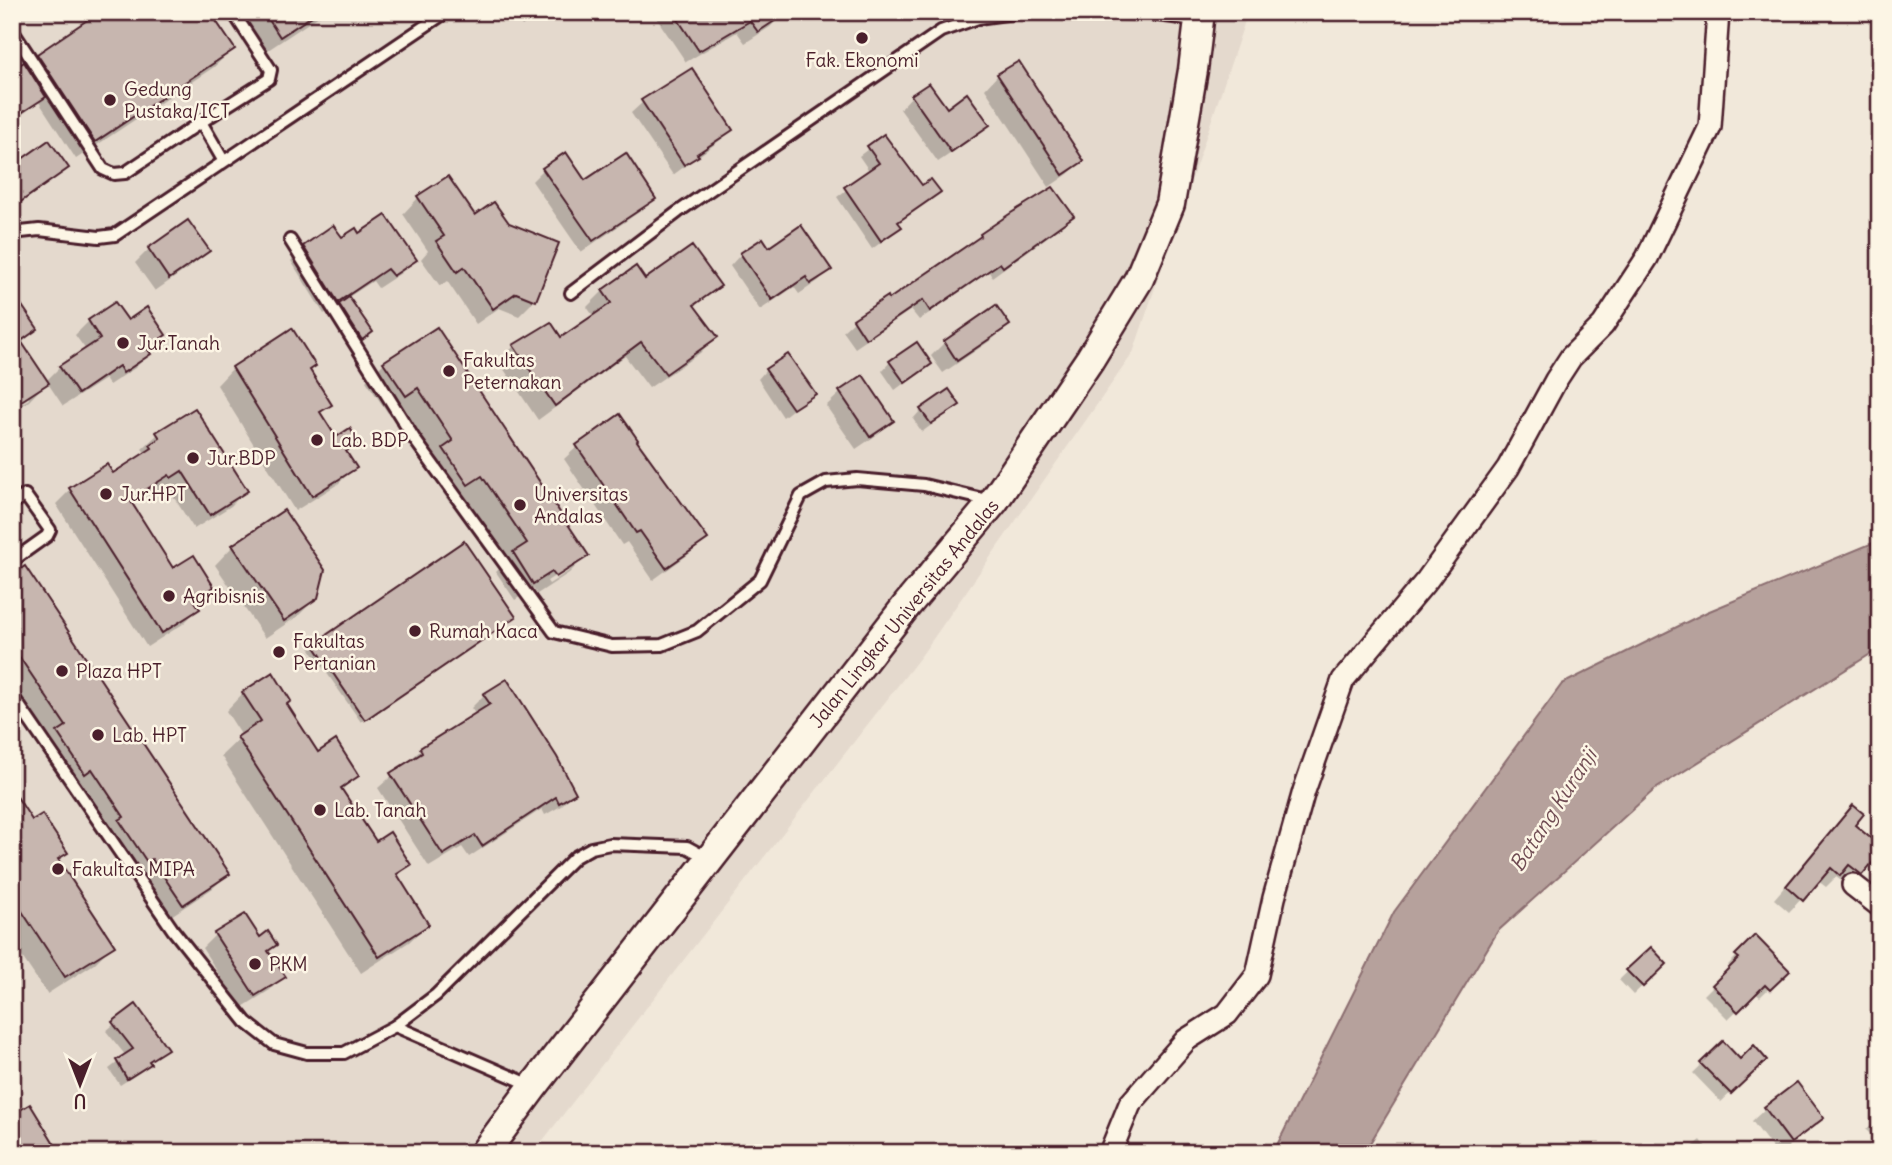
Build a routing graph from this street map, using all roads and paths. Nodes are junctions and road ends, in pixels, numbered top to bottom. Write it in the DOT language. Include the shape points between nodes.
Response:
graph roads {
  1 [pos="233,12"];
  2 [pos="446,12"];
  3 [pos="1020,12"];
  4 [pos="1092,12"];
  5 [pos="1718,12"];
  6 [pos="1199,16"];
  7 [pos="12,30"];
  8 [pos="201,122"];
  9 [pos="223,160"];
  10 [pos="12,233"];
  11 [pos="290,240"];
  12 [pos="571,293"];
  13 [pos="994,502"];
  14 [pos="12,504"];
  15 [pos="12,561"];
  16 [pos="12,695"];
  17 [pos="710,859"];
  18 [pos="1853,885"];
  19 [pos="1880,906"];
  20 [pos="395,1026"];
  21 [pos="533,1087"];
  22 [pos="484,1153"];
  23 [pos="1110,1153"];
  1 -- 8 [label="lane" via="271,75"];
  2 -- 9 [label="lane"];
  3 -- 12 [label="lane" via="978,18 941,31 678,212"];
  4 -- 6 [label="lane"];
  5 -- 23 [label="street" via="1710,127 1647,258 1603,325 1571,357 1508,468 1427,580 1343,680 1304,791 1257,975 1227,1014 1186,1040 1130,1104"];
  6 -- 13 [label="street, Jalan Lingkar Universitas Andalas" via="1170,204 1139,279"];
  7 -- 8 [label="lane" via="103,169 125,173"];
  8 -- 9 [label="lane"];
  9 -- 10 [label="lane" via="128,228 108,237 39,230"];
  11 -- 13 [label="lane" via="415,440 554,632 612,646 662,645 698,631 760,580 801,496 826,482 858,479 924,485"];
  13 -- 17 [label="street, Jalan Lingkar Universitas Andalas" via="907,605"];
  14 -- 15 [label="lane" via="25,495 50,530"];
  16 -- 20 [label="lane" via="173,930 246,1022 274,1044 307,1053 344,1053"];
  17 -- 20 [label="lane" via="687,847 610,844 591,848 575,857 436,995"];
  17 -- 21 [label="street, Jalan Lingkar Universitas Andalas"];
  18 -- 19 [label="street"];
  20 -- 21 [label="lane"];
  21 -- 22 [label="street, Jalan Lingkar Universitas Andalas"];
}
